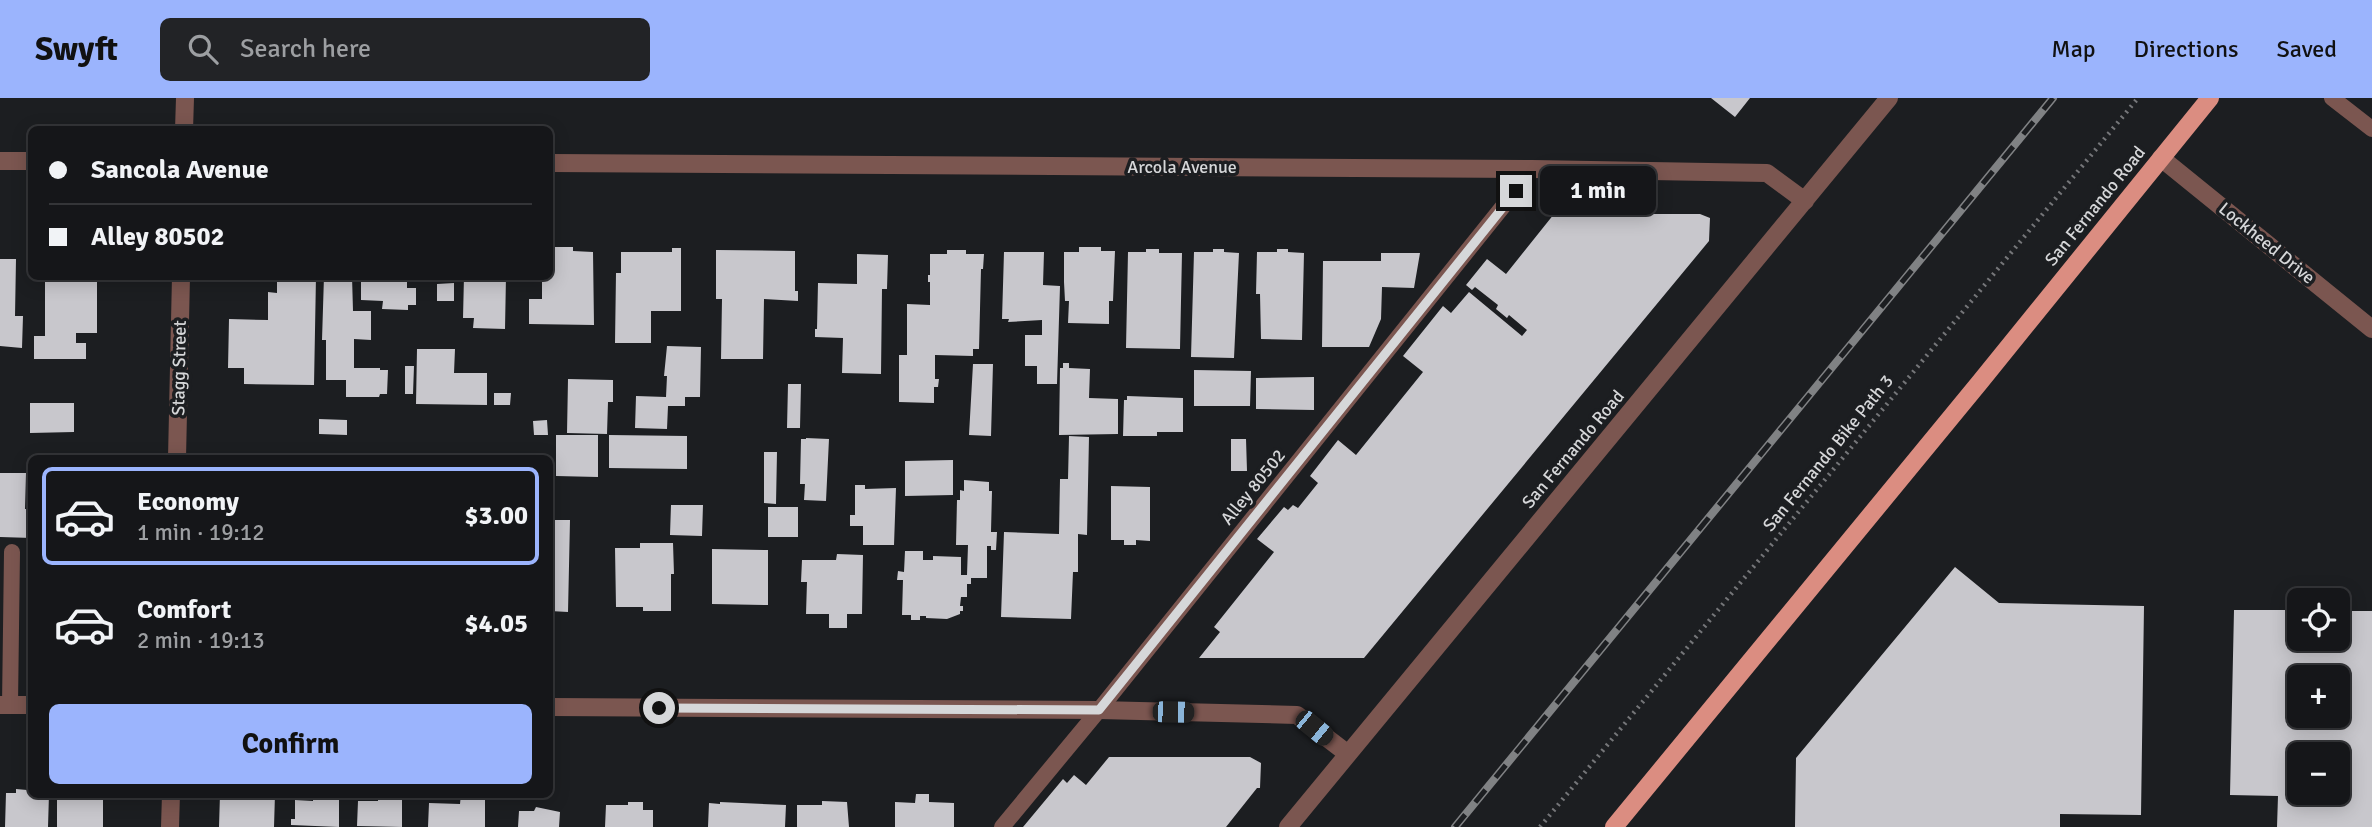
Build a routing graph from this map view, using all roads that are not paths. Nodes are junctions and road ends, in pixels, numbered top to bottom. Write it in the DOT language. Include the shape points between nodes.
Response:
graph roads {
  1 [pos="185,98"];
  2 [pos="1889,98"];
  3 [pos="2210,98"];
  4 [pos="2332,98"];
  5 [pos="184,126"];
  6 [pos="2372,129"];
  7 [pos="2161,158"];
  8 [pos="0,161"];
  9 [pos="28,161"];
  10 [pos="553,163"];
  11 [pos="1533,169"];
  12 [pos="1805,201"];
  13 [pos="181,280"];
  14 [pos="2372,329"];
  15 [pos="177,455"];
  16 [pos="12,552"];
  17 [pos="5,705"];
  18 [pos="28,705"];
  19 [pos="553,707"];
  20 [pos="1099,710"];
  21 [pos="1348,754"];
  22 [pos="171,798"];
  23 [pos="170,827"];
  24 [pos="1002,827"];
  25 [pos="1288,827"];
  26 [pos="1614,827"];
  1 -- 5 [label="street"];
  2 -- 12 [label="street, San Fernando Road"];
  3 -- 7 [label="main road, San Fernando Road"];
  4 -- 6 [label="lane"];
  7 -- 14 [label="street, Lockheed Drive"];
  7 -- 26 [label="main road, San Fernando Road"];
  8 -- 9 [label="street"];
  10 -- 11 [label="street, Arcola Avenue"];
  11 -- 12 [label="street, Arcola Avenue" via="1768,173"];
  11 -- 20 [label="lane, Alley 80502"];
  12 -- 21 [label="street, San Fernando Road"];
  13 -- 15 [label="street, Stagg Street"];
  16 -- 17 [label="lane"];
  17 -- 18 [label="street"];
  19 -- 20 [label="street"];
  20 -- 21 [label="street" via="1297,715"];
  20 -- 24 [label="lane, Alley 80502"];
  21 -- 25 [label="street, San Fernando Road"];
  22 -- 23 [label="street"];
}
